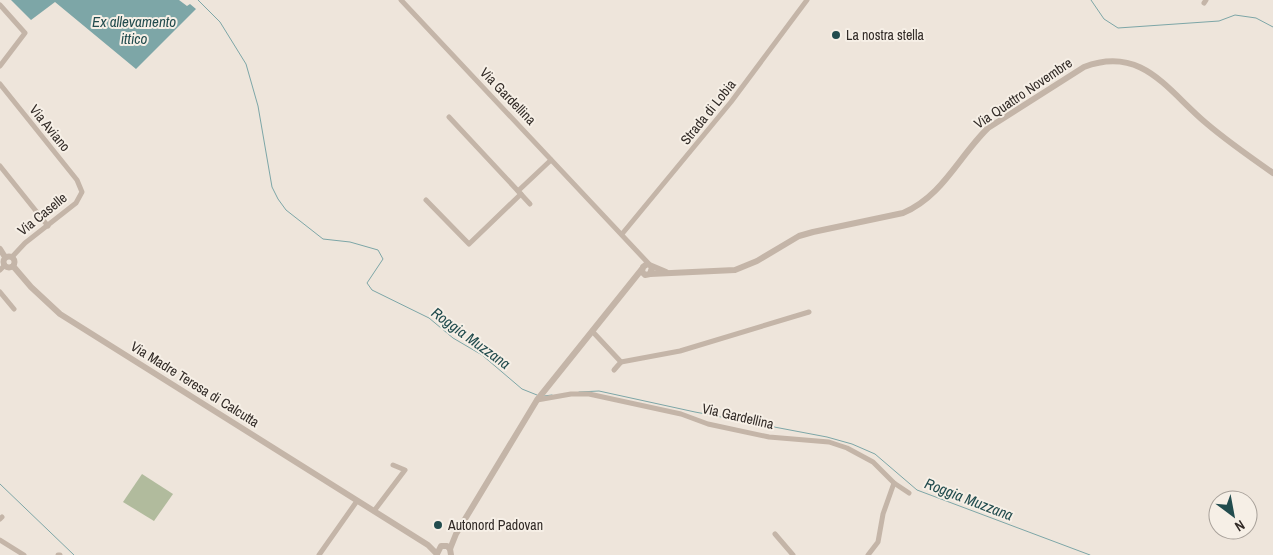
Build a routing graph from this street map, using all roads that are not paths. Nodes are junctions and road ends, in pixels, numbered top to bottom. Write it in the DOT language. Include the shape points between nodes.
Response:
graph roads {
  1 [pos="401,0"];
  2 [pos="807,0"];
  3 [pos="0,5"];
  4 [pos="0,66"];
  5 [pos="0,84"];
  6 [pos="449,117"];
  7 [pos="551,160"];
  8 [pos="0,166"];
  9 [pos="1273,173"];
  10 [pos="81,187"];
  11 [pos="519,193"];
  12 [pos="426,200"];
  13 [pos="530,204"];
  14 [pos="48,226"];
  15 [pos="622,234"];
  16 [pos="0,248"];
  17 [pos="9,257"];
  18 [pos="13,266"];
  19 [pos="2,268"];
  20 [pos="647,269"];
  21 [pos="0,292"];
  22 [pos="14,310"];
  23 [pos="809,312"];
  24 [pos="592,331"];
  25 [pos="621,362"];
  26 [pos="614,370"];
  27 [pos="539,398"];
  28 [pos="393,465"];
  29 [pos="894,483"];
  30 [pos="909,493"];
  31 [pos="357,501"];
  32 [pos="374,511"];
  33 [pos="456,534"];
  34 [pos="775,534"];
  35 [pos="0,540"];
  36 [pos="428,545"];
  37 [pos="441,546"];
  38 [pos="451,552"];
  39 [pos="24,555"];
  40 [pos="319,555"];
  41 [pos="437,555"];
  42 [pos="792,555"];
  43 [pos="868,555"];
  1 -- 7 [label="street, Via Gardellina"];
  2 -- 15 [label="street, Strada di Lobia" via="730,102"];
  3 -- 4 [label="street" via="25,33"];
  5 -- 10 [label="street, Via Aviano"];
  6 -- 11 [label="street"];
  7 -- 11 [label="street"];
  7 -- 15 [label="street, Via Gardellina"];
  8 -- 14 [label="street"];
  9 -- 20 [label="street, Via Quattro Novembre" via="1206,124 1148,71 1127,62 1096,62 988,128 931,198 918,207 813,232 735,270 672,274"];
  10 -- 14 [label="street, Via Caselle" via="81,197 76,203"];
  11 -- 12 [label="street" via="469,244"];
  11 -- 13 [label="street"];
  14 -- 17 [label="street, Via Caselle"];
  15 -- 20 [label="street, Via Gardellina" via="639,252"];
  16 -- 17 [label="street"];
  17 -- 18 [label="street" via="15,261"];
  17 -- 19 [label="street"];
  18 -- 19 [label="street"];
  18 -- 31 [label="street, Via Madre Teresa di Calcutta" via="60,314"];
  20 -- 24 [label="street"];
  21 -- 22 [label="street"];
  23 -- 25 [label="street" via="680,351"];
  24 -- 25 [label="street"];
  24 -- 27 [label="street"];
  25 -- 26 [label="street"];
  27 -- 29 [label="street, Via Gardellina" via="589,394 769,437 829,442 872,462"];
  27 -- 33 [label="street"];
  28 -- 32 [label="street" via="405,470"];
  29 -- 30 [label="street, Via Gardellina"];
  29 -- 43 [label="street" via="882,514 878,542"];
  31 -- 32 [label="street, Via Madre Teresa di Calcutta"];
  31 -- 40 [label="street"];
  32 -- 36 [label="street, Via Madre Teresa di Calcutta"];
  33 -- 37 [label="street"];
  33 -- 38 [label="street"];
  34 -- 42 [label="street"];
  35 -- 39 [label="street"];
  36 -- 37 [label="street, Via Madre Teresa di Calcutta"];
  36 -- 41 [label="street, Via Madre Teresa di Calcutta"];
  37 -- 38 [label="street"];
  37 -- 41 [label="street"];
}
